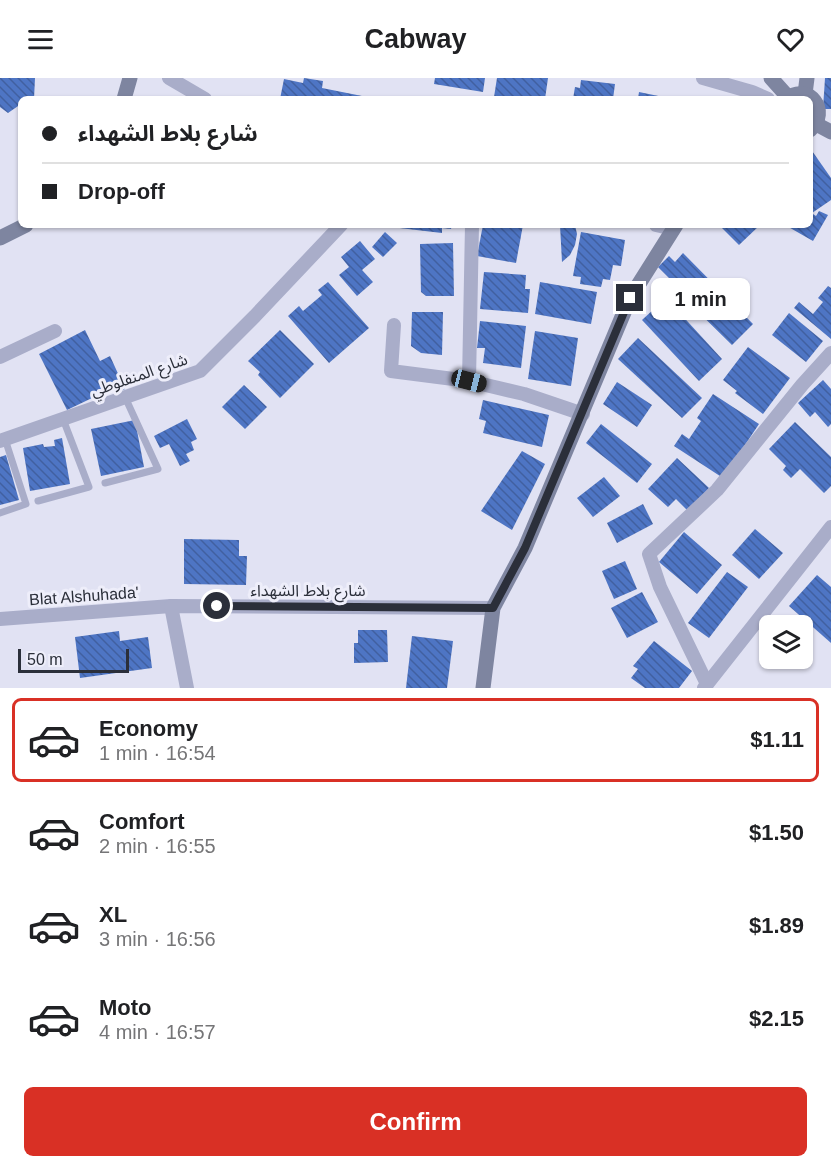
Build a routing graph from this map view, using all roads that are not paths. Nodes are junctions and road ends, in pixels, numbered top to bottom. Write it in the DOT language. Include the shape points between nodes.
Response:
graph roads {
  1 [pos="130,78"];
  2 [pos="169,78"];
  3 [pos="703,78"];
  4 [pos="771,78"];
  5 [pos="807,78"];
  6 [pos="805,94"];
  7 [pos="125,96"];
  8 [pos="200,96"];
  9 [pos="761,96"];
  10 [pos="785,96"];
  11 [pos="790,96"];
  12 [pos="808,96"];
  13 [pos="813,100"];
  14 [pos="813,127"];
  15 [pos="831,132"];
  16 [pos="20,228"];
  17 [pos="338,228"];
  18 [pos="472,228"];
  19 [pos="674,228"];
  20 [pos="0,238"];
  21 [pos="394,326"];
  22 [pos="55,331"];
  23 [pos="831,353"];
  24 [pos="0,357"];
  25 [pos="469,381"];
  26 [pos="125,397"];
  27 [pos="583,414"];
  28 [pos="63,419"];
  29 [pos="2,440"];
  30 [pos="105,483"];
  31 [pos="38,501"];
  32 [pos="0,513"];
  33 [pos="831,527"];
  34 [pos="171,606"];
  35 [pos="493,608"];
  36 [pos="0,619"];
  37 [pos="705,686"];
  38 [pos="187,688"];
  39 [pos="483,688"];
  1 -- 7 [label="street"];
  2 -- 8 [label="street"];
  3 -- 9 [label="street"];
  4 -- 10 [label="street"];
  5 -- 6 [label="street"];
  6 -- 11 [label="street"];
  6 -- 12 [label="street"];
  13 -- 14 [label="street" via="819,118"];
  14 -- 15 [label="street"];
  16 -- 20 [label="street"];
  17 -- 26 [label="street, شارع المنفلوطي" via="200,371"];
  18 -- 25 [label="street"];
  19 -- 27 [label="street" via="630,298"];
  21 -- 25 [label="street" via="391,371"];
  22 -- 24 [label="street"];
  23 -- 37 [label="street" via="717,489 650,554 660,587"];
  25 -- 27 [label="street"];
  26 -- 28 [label="street, شارع المنفلوطي"];
  26 -- 30 [label="lane" via="158,469"];
  27 -- 35 [label="street" via="525,548"];
  28 -- 29 [label="street, شارع المنفلوطي"];
  28 -- 31 [label="lane" via="89,487"];
  29 -- 32 [label="lane" via="26,504"];
  33 -- 37 [label="street"];
  34 -- 35 [label="street, شارع بلاط الشهداء"];
  34 -- 36 [label="street, Blat Alshuhada'"];
  34 -- 38 [label="street"];
  35 -- 39 [label="street"];
}
